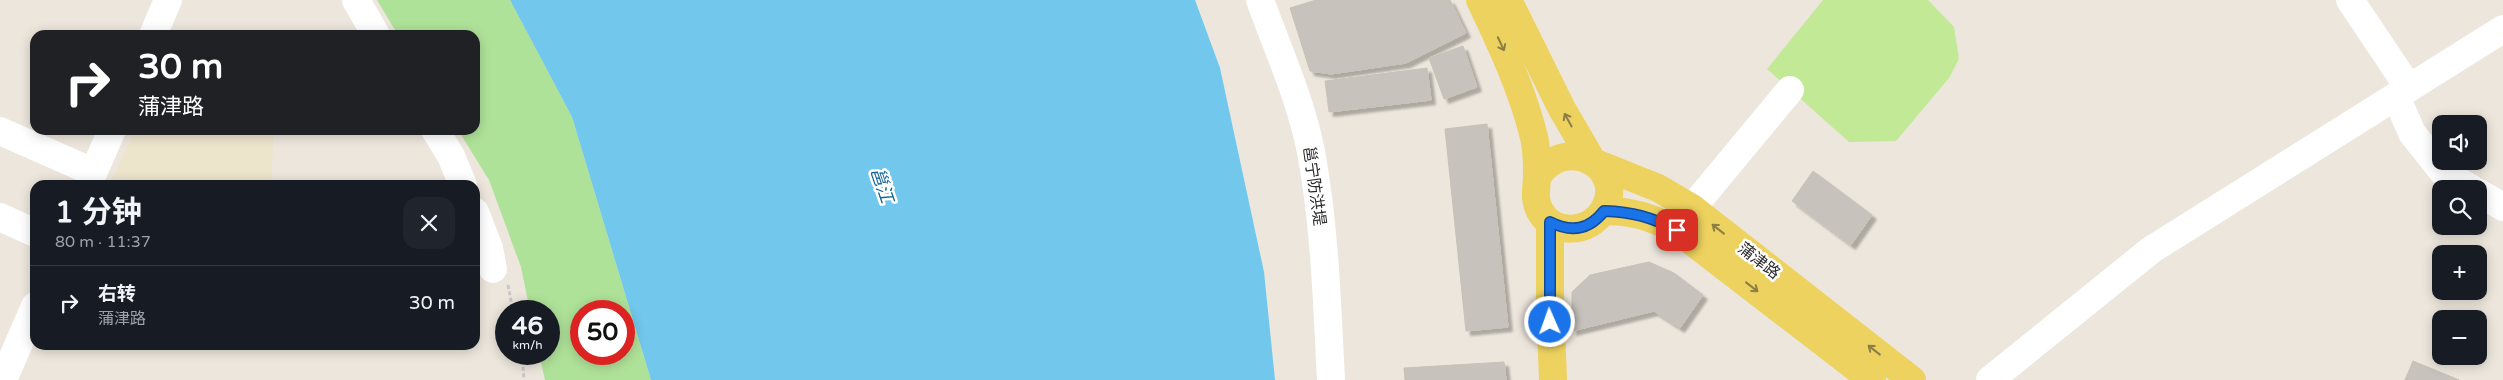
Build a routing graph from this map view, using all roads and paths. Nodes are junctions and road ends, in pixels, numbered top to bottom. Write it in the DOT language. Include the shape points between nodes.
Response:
graph roads {
  1 [pos="168,0"];
  2 [pos="356,0"];
  3 [pos="1260,0"];
  4 [pos="1480,0"];
  5 [pos="1508,0"];
  6 [pos="2350,0"];
  7 [pos="2503,29"];
  8 [pos="155,30"];
  9 [pos="373,30"];
  10 [pos="1790,90"];
  11 [pos="2403,92"];
  12 [pos="0,130"];
  13 [pos="110,135"];
  14 [pos="438,135"];
  15 [pos="1593,162"];
  16 [pos="1538,177"];
  17 [pos="90,179"];
  18 [pos="461,180"];
  19 [pos="2457,180"];
  20 [pos="2487,198"];
  21 [pos="2503,207"];
  22 [pos="1692,208"];
  23 [pos="1604,211"];
  24 [pos="0,217"];
  25 [pos="1550,222"];
  26 [pos="480,225"];
  27 [pos="30,231"];
  28 [pos="493,269"];
  29 [pos="30,318"];
  30 [pos="523,365"];
  31 [pos="3,380"];
  32 [pos="524,380"];
  33 [pos="1330,380"];
  34 [pos="1553,380"];
  35 [pos="1872,380"];
  36 [pos="1912,380"];
  37 [pos="1990,380"];
  1 -- 8 [label="street"];
  2 -- 9 [label="street"];
  3 -- 33 [label="street, 邕宁防洪堤" via="1286,67 1311,151 1326,277"];
  4 -- 16 [label="main road, one-way" via="1507,57 1525,106 1535,139"];
  15 -- 5 [label="main road, one-way" via="1562,109"];
  6 -- 11 [label="street"];
  7 -- 11 [label="street"];
  10 -- 22 [label="street"];
  11 -- 19 [label="street" via="2412,133 2438,166"];
  11 -- 37 [label="street" via="2151,250"];
  12 -- 17 [label="street"];
  13 -- 17 [label="street"];
  14 -- 18 [label="street"];
  15 -- 16 [label="main road, 蒲津路" via="1573,155 1562,156 1548,164"];
  15 -- 22 [label="main road, 蒲津路" via="1658,188"];
  15 -- 23 [label="main road" via="1601,169 1608,184"];
  16 -- 25 [label="main road" via="1534,189 1536,202 1541,214"];
  20 -- 21 [label="street"];
  36 -- 22 [label="main road, 蒲津路, one-way"];
  23 -- 25 [label="main road" via="1586,227 1562,228"];
  23 -- 35 [label="main road, 蒲津路, one-way" via="1645,215 1677,230"];
  24 -- 27 [label="street"];
  25 -- 34 [label="main road"];
  26 -- 28 [label="street"];
  29 -- 31 [label="street"];
  30 -- 32 [label="path"];
}
